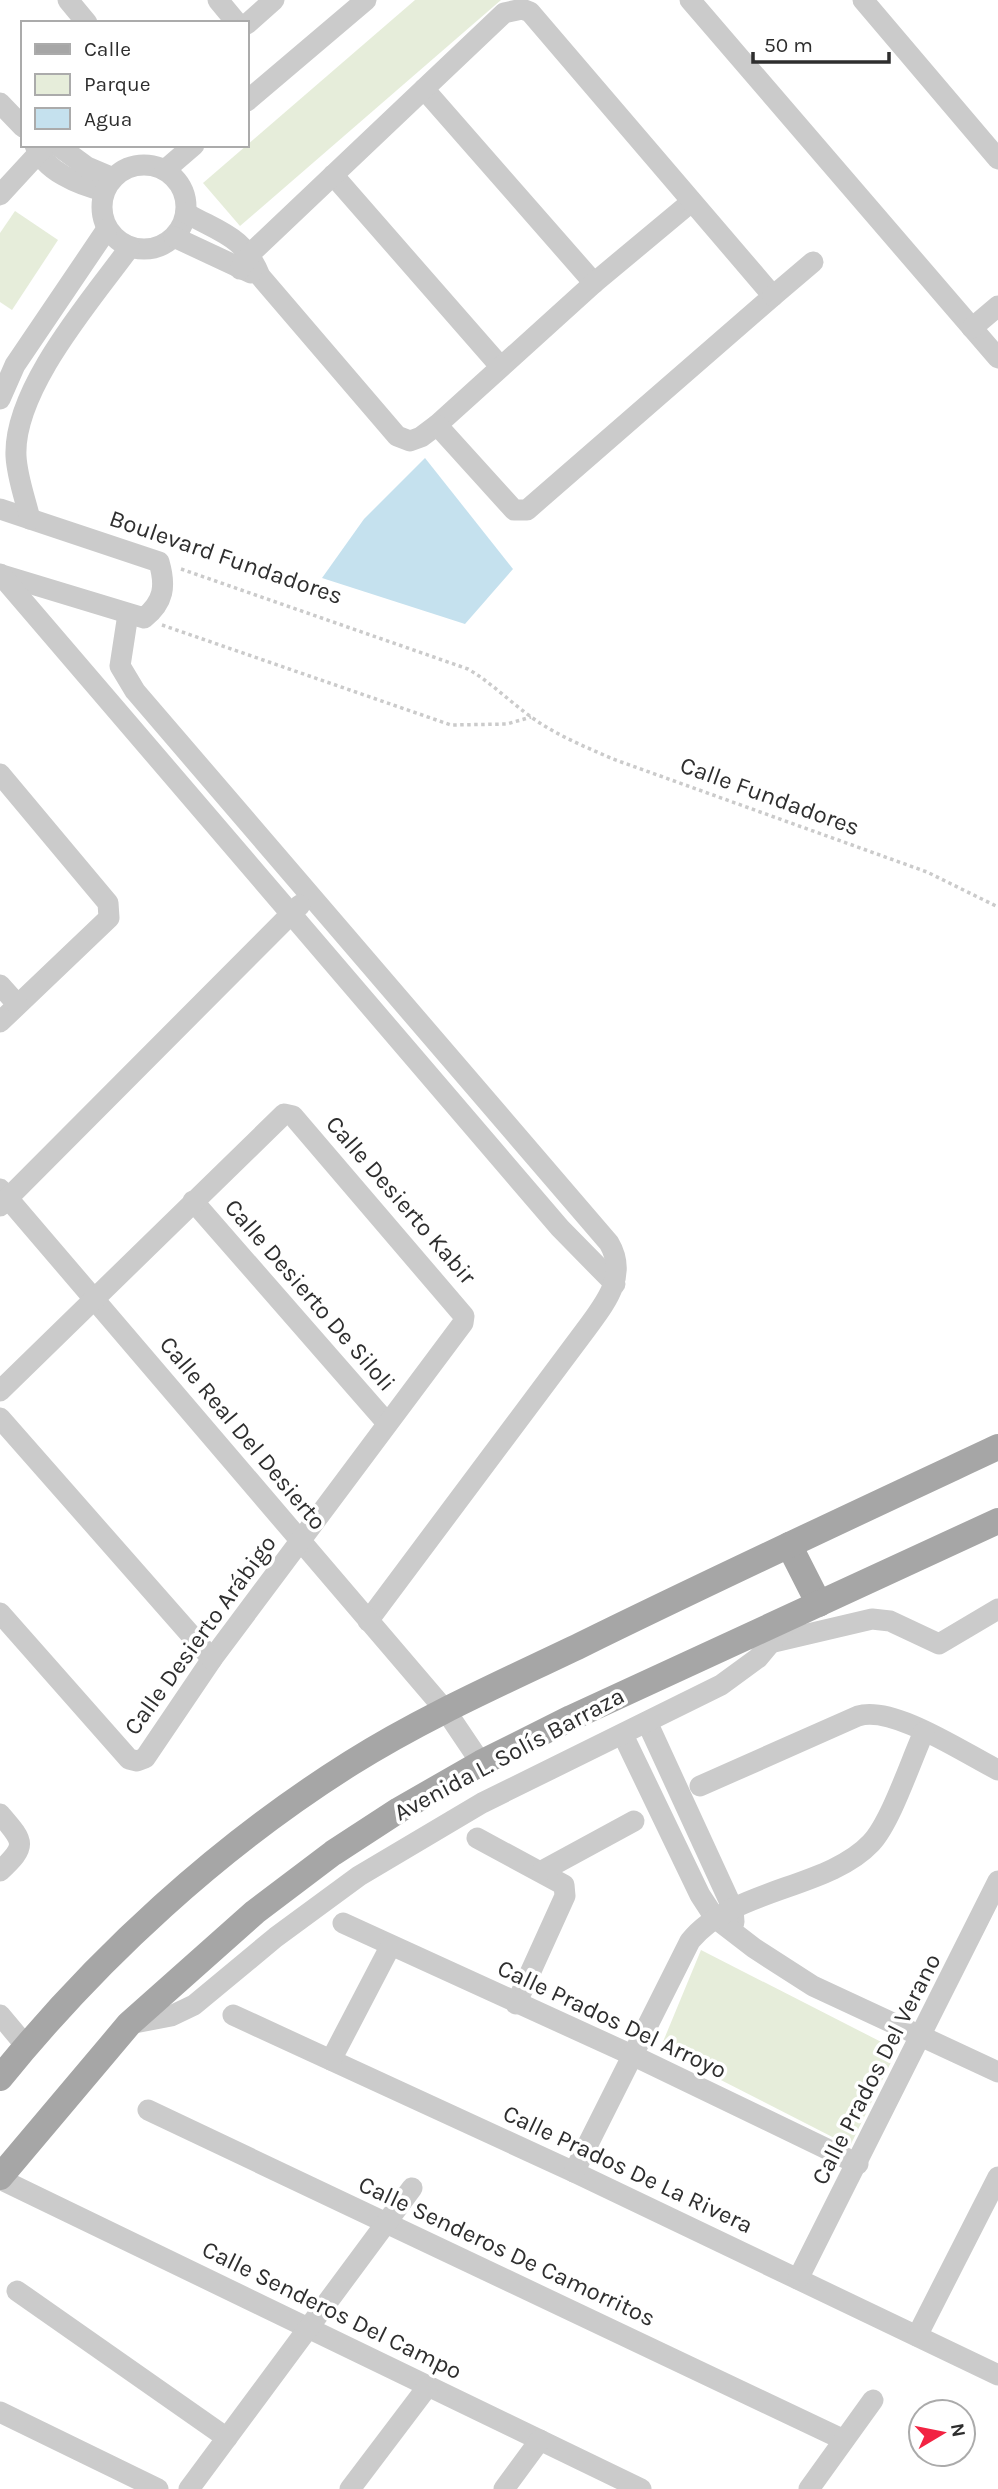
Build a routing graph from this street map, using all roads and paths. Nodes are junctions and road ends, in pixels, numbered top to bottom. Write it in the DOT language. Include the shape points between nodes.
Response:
graph roads {
  1 [pos="68,0"];
  2 [pos="218,0"];
  3 [pos="274,0"];
  4 [pos="366,0"];
  5 [pos="690,0"];
  6 [pos="863,0"];
  7 [pos="85,21"];
  8 [pos="235,21"];
  9 [pos="248,23"];
  10 [pos="424,89"];
  11 [pos="248,99"];
  12 [pos="0,103"];
  13 [pos="21,125"];
  14 [pos="44,147"];
  15 [pos="192,147"];
  16 [pos="998,159"];
  17 [pos="165,170"];
  18 [pos="333,175"];
  19 [pos="108,184"];
  20 [pos="0,195"];
  21 [pos="690,203"];
  22 [pos="186,213"];
  23 [pos="107,229"];
  24 [pos="174,237"];
  25 [pos="130,247"];
  26 [pos="813,262"];
  27 [pos="250,266"];
  28 [pos="594,283"];
  29 [pos="773,296"];
  30 [pos="998,306"];
  31 [pos="972,328"];
  32 [pos="998,358"];
  33 [pos="500,366"];
  34 [pos="0,401"];
  35 [pos="24,411"];
  36 [pos="437,425"];
  37 [pos="0,509"];
  38 [pos="30,519"];
  39 [pos="159,562"];
  40 [pos="0,574"];
  41 [pos="136,616"];
  42 [pos="531,717"];
  43 [pos="0,774"];
  44 [pos="310,895"];
  45 [pos="998,907"];
  46 [pos="291,913"];
  47 [pos="0,985"];
  48 [pos="17,1004"];
  49 [pos="0,1022"];
  50 [pos="3,1198"];
  51 [pos="193,1201"];
  52 [pos="615,1284"];
  53 [pos="93,1298"];
  54 [pos="0,1391"];
  55 [pos="0,1418"];
  56 [pos="387,1423"];
  57 [pos="998,1447"];
  58 [pos="998,1521"];
  59 [pos="300,1541"];
  60 [pos="789,1545"];
  61 [pos="818,1604"];
  62 [pos="998,1609"];
  63 [pos="0,1613"];
  64 [pos="793,1616"];
  65 [pos="368,1620"];
  66 [pos="774,1642"];
  67 [pos="212,1659"];
  68 [pos="446,1711"];
  69 [pos="646,1722"];
  70 [pos="924,1732"];
  71 [pos="622,1735"];
  72 [pos="481,1763"];
  73 [pos="998,1770"];
  74 [pos="700,1786"];
  75 [pos="0,1814"];
  76 [pos="634,1821"];
  77 [pos="477,1838"];
  78 [pos="0,1871"];
  79 [pos="542,1871"];
  80 [pos="998,1881"];
  81 [pos="724,1913"];
  82 [pos="343,1923"];
  83 [pos="390,1947"];
  84 [pos="516,2004"];
  85 [pos="0,2015"];
  86 [pos="233,2015"];
  87 [pos="129,2024"];
  88 [pos="923,2036"];
  89 [pos="26,2046"];
  90 [pos="634,2056"];
  91 [pos="331,2060"];
  92 [pos="998,2072"];
  93 [pos="0,2078"];
  94 [pos="148,2110"];
  95 [pos="858,2164"];
  96 [pos="574,2172"];
  97 [pos="998,2177"];
  98 [pos="0,2178"];
  99 [pos="412,2188"];
  100 [pos="386,2223"];
  101 [pos="798,2279"];
  102 [pos="17,2291"];
  103 [pos="309,2328"];
  104 [pos="916,2336"];
  105 [pos="998,2375"];
  106 [pos="428,2386"];
  107 [pos="873,2400"];
  108 [pos="0,2412"];
  109 [pos="227,2438"];
  110 [pos="844,2440"];
  111 [pos="540,2441"];
  112 [pos="158,2489"];
  113 [pos="189,2489"];
  114 [pos="351,2489"];
  115 [pos="504,2489"];
  116 [pos="641,2489"];
  117 [pos="809,2489"];
  1 -- 7 [label="street"];
  2 -- 8 [label="street"];
  3 -- 9 [label="street"];
  4 -- 11 [label="street"];
  5 -- 31 [label="street"];
  6 -- 16 [label="street"];
  10 -- 18 [label="street"];
  10 -- 21 [label="street" via="505,13 530,12"];
  10 -- 28 [label="street"];
  12 -- 13 [label="street"];
  14 -- 19 [label="street" via="87,167"];
  14 -- 20 [label="street"];
  15 -- 17 [label="street"];
  17 -- 19 [label="street" via="137,164"];
  17 -- 22 [label="street" via="182,188"];
  18 -- 27 [label="street"];
  18 -- 33 [label="street"];
  19 -- 23 [label="street" via="102,217"];
  21 -- 28 [label="street"];
  21 -- 29 [label="street"];
  22 -- 24 [label="street"];
  22 -- 27 [label="street" via="233,238"];
  23 -- 25 [label="street"];
  23 -- 34 [label="street" via="21,354"];
  24 -- 25 [label="street" via="146,250"];
  24 -- 27 [label="street"];
  25 -- 35 [label="street" via="49,360"];
  26 -- 29 [label="street"];
  27 -- 36 [label="street" via="397,436 414,441"];
  28 -- 33 [label="street"];
  29 -- 36 [label="street" via="527,510 513,510"];
  30 -- 31 [label="street"];
  31 -- 32 [label="street"];
  33 -- 36 [label="street"];
  34 -- 35 [label="street"];
  35 -- 38 [label="street" via="16,454"];
  37 -- 38 [label="street, Boulevard Fundadores"];
  38 -- 39 [label="street, Boulevard Fundadores"];
  39 -- 41 [label="street" via="162,597"];
  39 -- 42 [label="path, Boulevard Fundadores" via="468,668"];
  40 -- 41 [label="street"];
  40 -- 46 [label="street"];
  41 -- 42 [label="path" via="451,725 507,724"];
  41 -- 44 [label="street" via="120,657 124,676"];
  42 -- 45 [label="path, Calle Fundadores" via="612,759 927,872"];
  43 -- 48 [label="street" via="111,907 109,918"];
  44 -- 46 [label="street"];
  44 -- 52 [label="street" via="609,1243 618,1263"];
  46 -- 50 [label="street"];
  46 -- 52 [label="street" via="560,1228"];
  47 -- 48 [label="street"];
  48 -- 49 [label="street"];
  50 -- 53 [label="street, Calle Real Del Desierto"];
  51 -- 53 [label="street, Calle Desierto Kabir"];
  51 -- 56 [label="street, Calle Desierto De Siloli"];
  51 -- 56 [label="street, Calle Desierto Kabir" via="280,1117 293,1116 464,1317"];
  52 -- 65 [label="street" via="557,1370"];
  53 -- 54 [label="street"];
  53 -- 59 [label="street, Calle Real Del Desierto"];
  55 -- 67 [label="street"];
  56 -- 59 [label="street, Calle Desierto Kabir"];
  57 -- 60 [label="main road"];
  58 -- 61 [label="main road, Avenida L. Solís Barraza"];
  59 -- 65 [label="street, Calle Real Del Desierto"];
  59 -- 67 [label="street, Calle Desierto Arábigo"];
  60 -- 61 [label="main road"];
  60 -- 68 [label="main road"];
  61 -- 64 [label="main road, Avenida L. Solís Barraza"];
  62 -- 66 [label="street" via="939,1644 890,1621 872,1619"];
  63 -- 67 [label="street, Calle Desierto Arábigo" via="132,1761 145,1758"];
  64 -- 66 [label="street"];
  64 -- 72 [label="main road, Avenida L. Solís Barraza"];
  65 -- 68 [label="street, Calle Real Del Desierto"];
  66 -- 69 [label="street" via="721,1685"];
  68 -- 72 [label="street, Calle Real Del Desierto"];
  68 -- 89 [label="main road" via="352,1762 261,1825 134,1934"];
  69 -- 71 [label="street"];
  69 -- 81 [label="street"];
  70 -- 73 [label="street"];
  70 -- 74 [label="street" via="883,1714 867,1713"];
  70 -- 81 [label="street" via="872,1842 839,1864"];
  71 -- 81 [label="street" via="700,1895"];
  71 -- 87 [label="street" via="482,1803 359,1876 194,2005 171,2016"];
  72 -- 87 [label="main road, Avenida L. Solís Barraza" via="333,1853 255,1912"];
  75 -- 78 [label="street" via="18,1835 21,1847"];
  76 -- 79 [label="street"];
  77 -- 79 [label="street"];
  79 -- 84 [label="street" via="564,1885 565,1896"];
  80 -- 88 [label="street, Calle Prados Del Verano"];
  81 -- 88 [label="street" via="736,1934 813,1986"];
  81 -- 90 [label="street" via="690,1941"];
  82 -- 83 [label="street, Calle Prados Del Arroyo"];
  83 -- 84 [label="street, Calle Prados Del Arroyo"];
  83 -- 91 [label="street"];
  84 -- 90 [label="street, Calle Prados Del Arroyo"];
  85 -- 89 [label="street"];
  86 -- 91 [label="street, Calle Prados De La Rivera"];
  87 -- 98 [label="main road, Avenida L. Solís Barraza"];
  88 -- 92 [label="street"];
  88 -- 95 [label="street, Calle Prados Del Verano"];
  89 -- 93 [label="main road"];
  90 -- 95 [label="street, Calle Prados Del Arroyo"];
  90 -- 96 [label="street"];
  91 -- 96 [label="street, Calle Prados De La Rivera"];
  94 -- 100 [label="street, Calle Senderos De Camorritos"];
  95 -- 101 [label="street, Calle Prados Del Verano"];
  96 -- 101 [label="street, Calle Prados De La Rivera"];
  97 -- 104 [label="street"];
  98 -- 103 [label="street, Calle Senderos Del Campo"];
  99 -- 100 [label="street"];
  100 -- 103 [label="street"];
  100 -- 110 [label="street, Calle Senderos De Camorritos"];
  101 -- 104 [label="street, Calle Prados De La Rivera"];
  102 -- 109 [label="street"];
  103 -- 106 [label="street, Calle Senderos Del Campo"];
  103 -- 109 [label="street"];
  104 -- 105 [label="street, Calle Prados De La Rivera"];
  106 -- 111 [label="street, Calle Senderos Del Campo"];
  106 -- 114 [label="street"];
  107 -- 110 [label="street"];
  108 -- 112 [label="street"];
  109 -- 113 [label="street"];
  110 -- 117 [label="street"];
  111 -- 115 [label="street"];
  111 -- 116 [label="street, Calle Senderos Del Campo"];
}
